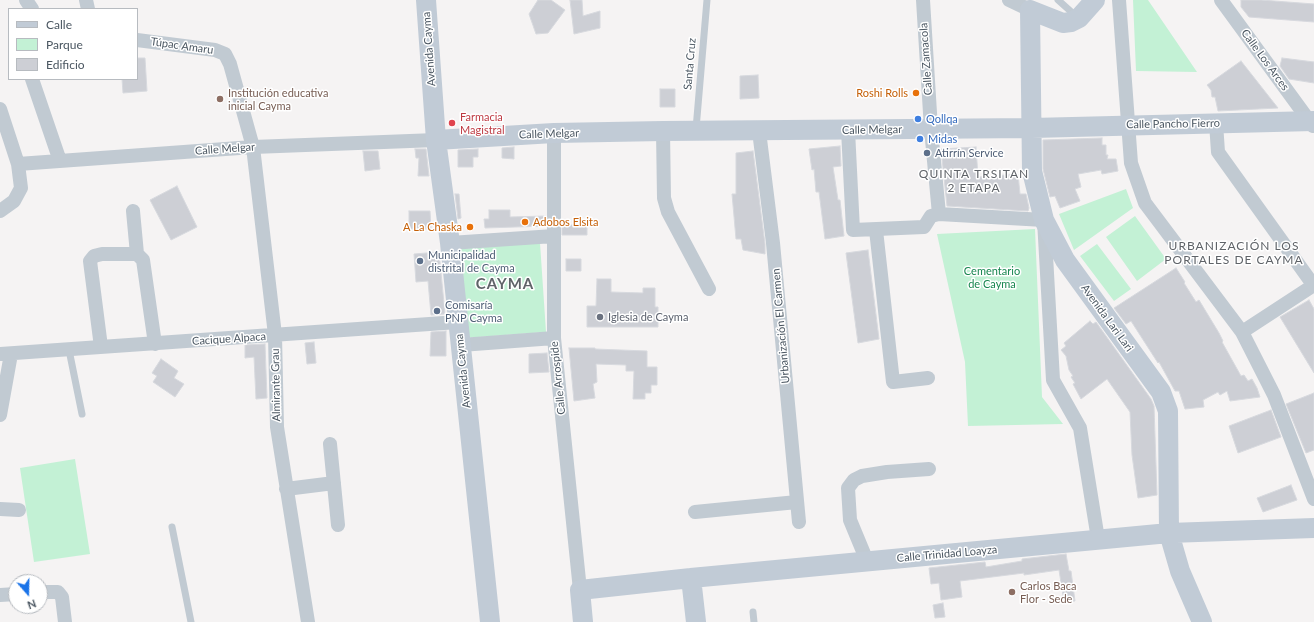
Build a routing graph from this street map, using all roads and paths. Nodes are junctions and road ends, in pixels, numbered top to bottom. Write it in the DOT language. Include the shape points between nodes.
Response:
graph roads {
  1 [pos="426,0"];
  2 [pos="707,0"];
  3 [pos="922,0"];
  4 [pos="1009,0"];
  5 [pos="1058,0"];
  6 [pos="1095,0"];
  7 [pos="1119,0"];
  8 [pos="1221,0"];
  9 [pos="1030,10"];
  10 [pos="1079,18"];
  11 [pos="138,40"];
  12 [pos="32,80"];
  13 [pos="0,109"];
  14 [pos="1216,123"];
  15 [pos="1312,123"];
  16 [pos="1129,125"];
  17 [pos="1032,128"];
  18 [pos="931,129"];
  19 [pos="848,130"];
  20 [pos="663,131"];
  21 [pos="696,131"];
  22 [pos="759,131"];
  23 [pos="554,133"];
  24 [pos="436,140"];
  25 [pos="253,147"];
  26 [pos="60,161"];
  27 [pos="18,164"];
  28 [pos="0,211"];
  29 [pos="134,211"];
  30 [pos="939,214"];
  31 [pos="1044,220"];
  32 [pos="876,230"];
  33 [pos="554,236"];
  34 [pos="450,243"];
  35 [pos="137,254"];
  36 [pos="1054,255"];
  37 [pos="1314,286"];
  38 [pos="708,289"];
  39 [pos="458,322"];
  40 [pos="1242,332"];
  41 [pos="276,335"];
  42 [pos="554,338"];
  43 [pos="155,344"];
  44 [pos="461,345"];
  45 [pos="101,347"];
  46 [pos="69,350"];
  47 [pos="6,354"];
  48 [pos="928,378"];
  49 [pos="82,414"];
  50 [pos="0,415"];
  51 [pos="330,444"];
  52 [pos="929,469"];
  53 [pos="334,483"];
  54 [pos="286,489"];
  55 [pos="1314,499"];
  56 [pos="797,502"];
  57 [pos="0,509"];
  58 [pos="19,510"];
  59 [pos="695,512"];
  60 [pos="799,522"];
  61 [pos="338,525"];
  62 [pos="172,527"];
  63 [pos="1314,528"];
  64 [pos="1169,533"];
  65 [pos="1098,539"];
  66 [pos="867,561"];
  67 [pos="691,578"];
  68 [pos="580,590"];
  69 [pos="48,592"];
  70 [pos="753,612"];
  71 [pos="65,622"];
  72 [pos="191,622"];
  73 [pos="308,622"];
  74 [pos="490,622"];
  75 [pos="583,622"];
  76 [pos="696,622"];
  77 [pos="754,622"];
  78 [pos="1202,622"];
  1 -- 24 [label="street, Avenida Cayma"];
  2 -- 21 [label="lane, Santa Cruz"];
  3 -- 18 [label="street, Calle Zamacola"];
  4 -- 9 [label="street"];
  5 -- 10 [label="lane"];
  6 -- 10 [label="street"];
  7 -- 16 [label="street"];
  8 -- 15 [label="street, Calle Los Arces"];
  9 -- 10 [label="street" via="1063,23"];
  9 -- 17 [label="street, Avenida Lari Lari"];
  11 -- 25 [label="street, Túpac Amaru" via="216,50 225,54"];
  12 -- 26 [label="street"];
  13 -- 27 [label="street"];
  14 -- 15 [label="street, Calle Pancho Fierro"];
  14 -- 16 [label="street, Calle Pancho Fierro"];
  14 -- 37 [label="street" via="1218,152"];
  16 -- 17 [label="street, Calle Pancho Fierro"];
  16 -- 40 [label="street" via="1131,163 1145,203"];
  17 -- 18 [label="street, Calle Melgar"];
  17 -- 31 [label="street, Avenida Lari Lari" via="1032,171"];
  18 -- 19 [label="street, Calle Melgar"];
  18 -- 30 [label="street, Calle Zamacola"];
  19 -- 22 [label="street, Calle Melgar"];
  19 -- 32 [label="street" via="853,230"];
  20 -- 21 [label="street, Calle Melgar"];
  20 -- 23 [label="street, Calle Melgar"];
  20 -- 38 [label="street" via="664,198 668,212"];
  21 -- 22 [label="street, Calle Melgar"];
  22 -- 56 [label="street, Urbanización El Carmen" via="773,243"];
  23 -- 24 [label="street, Calle Melgar"];
  23 -- 33 [label="street, Calle Arrospide"];
  24 -- 25 [label="street, Calle Melgar"];
  24 -- 34 [label="street, Avenida Cayma"];
  25 -- 26 [label="street, Calle Melgar"];
  25 -- 41 [label="street, Almirante Grau"];
  26 -- 27 [label="street, Calle Melgar"];
  27 -- 28 [label="street" via="21,188 14,201"];
  29 -- 35 [label="street"];
  30 -- 31 [label="street"];
  30 -- 32 [label="street" via="931,216 924,226"];
  31 -- 36 [label="street, Avenida Lari Lari"];
  32 -- 48 [label="street" via="893,382"];
  33 -- 34 [label="street"];
  33 -- 42 [label="street, Calle Arrospide"];
  34 -- 39 [label="street, Avenida Cayma"];
  35 -- 43 [label="street" via="143,260"];
  35 -- 45 [label="street" via="102,254 94,256 90,261"];
  36 -- 64 [label="street, Avenida Lari Lari" via="1161,392 1168,410"];
  36 -- 65 [label="street" via="1053,380 1080,428"];
  37 -- 40 [label="street"];
  39 -- 41 [label="street, Cacique Alpaca"];
  39 -- 44 [label="street, Avenida Cayma"];
  40 -- 55 [label="street" via="1274,395"];
  41 -- 43 [label="street, Cacique Alpaca"];
  41 -- 54 [label="street, Almirante Grau" via="277,427"];
  42 -- 44 [label="street"];
  42 -- 68 [label="street, Calle Arrospide"];
  43 -- 45 [label="street, Cacique Alpaca"];
  44 -- 74 [label="street, Avenida Cayma"];
  45 -- 46 [label="street, Cacique Alpaca"];
  46 -- 47 [label="street, Cacique Alpaca"];
  46 -- 49 [label="lane"];
  47 -- 50 [label="street"];
  51 -- 53 [label="street"];
  52 -- 66 [label="street" via="862,476 854,480 848,488 850,520"];
  53 -- 54 [label="street"];
  53 -- 61 [label="street"];
  54 -- 73 [label="street, Almirante Grau"];
  56 -- 59 [label="street"];
  56 -- 60 [label="street, Urbanización El Carmen"];
  57 -- 58 [label="street"];
  62 -- 72 [label="lane"];
  63 -- 64 [label="street, Calle Trinidad Loayza"];
  64 -- 65 [label="street, Calle Trinidad Loayza"];
  64 -- 78 [label="street, Avenida Lari Lari" via="1180,571"];
  65 -- 66 [label="street, Calle Trinidad Loayza"];
  66 -- 67 [label="street, Calle Trinidad Loayza"];
  67 -- 68 [label="street, Calle Trinidad Loayza"];
  67 -- 76 [label="street"];
  68 -- 75 [label="street, Calle Arrospide"];
  69 -- 71 [label="street" via="58,592 62,597"];
  70 -- 77 [label="lane"];
}
